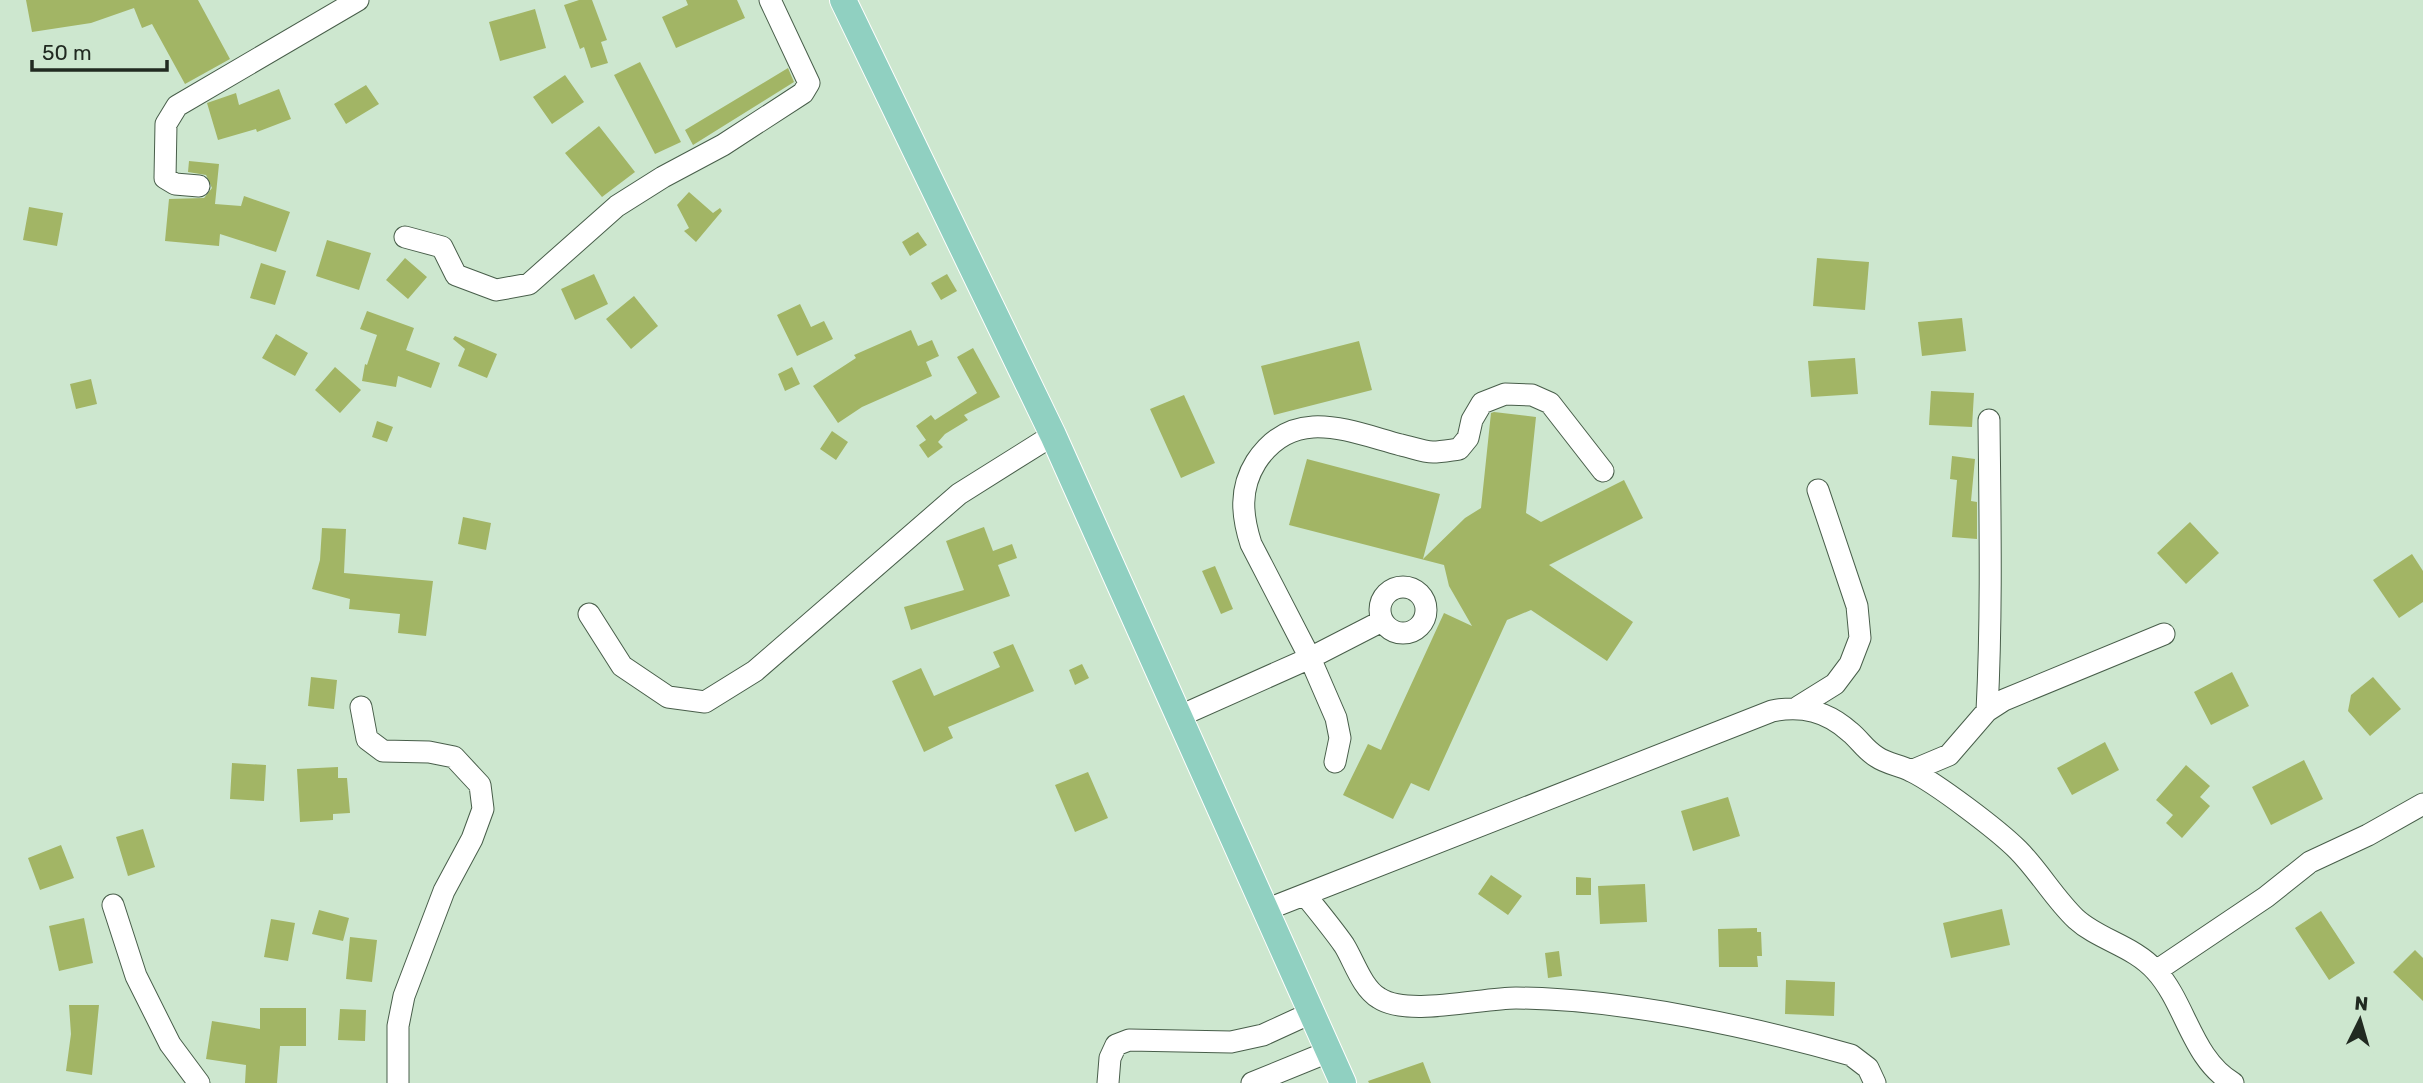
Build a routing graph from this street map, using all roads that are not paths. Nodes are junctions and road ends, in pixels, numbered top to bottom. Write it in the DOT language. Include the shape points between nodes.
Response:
graph roads {
  1 [pos="358,0"];
  2 [pos="769,0"];
  3 [pos="844,0"];
  4 [pos="199,186"];
  5 [pos="405,237"];
  6 [pos="1989,420"];
  7 [pos="1053,435"];
  8 [pos="1603,471"];
  9 [pos="1818,490"];
  10 [pos="589,614"];
  11 [pos="1382,621"];
  12 [pos="2164,634"];
  13 [pos="1310,658"];
  14 [pos="361,707"];
  15 [pos="1798,707"];
  16 [pos="1987,711"];
  17 [pos="1180,716"];
  18 [pos="1335,762"];
  19 [pos="1911,771"];
  20 [pos="2423,804"];
  21 [pos="1305,895"];
  22 [pos="113,905"];
  23 [pos="1268,909"];
  24 [pos="2156,971"];
  25 [pos="1311,1013"];
  26 [pos="1328,1052"];
  27 [pos="199,1083"];
  28 [pos="398,1083"];
  29 [pos="1108,1083"];
  30 [pos="1252,1083"];
  31 [pos="1343,1083"];
  32 [pos="1875,1083"];
  33 [pos="2233,1083"];
  1 -- 4 [label="street" via="177,106 166,124 166,178 175,184"];
  2 -- 5 [label="street" via="809,83 803,93 617,206 529,284 496,290 456,275 442,247"];
  3 -- 7 [label="main road"];
  6 -- 16 [label="street" via="1993,611"];
  7 -- 10 [label="street" via="959,494 755,671 705,702 668,697 622,666"];
  7 -- 17 [label="main road"];
  8 -- 13 [label="street" via="1550,403 1532,395 1505,394 1482,403 1459,449 1431,453 1326,425 1293,429 1269,443 1250,472 1242,503 1246,526"];
  9 -- 15 [label="street" via="1857,606 1860,638 1850,664 1835,684"];
  11 -- 13 [label="street"];
  12 -- 16 [label="street"];
  13 -- 17 [label="street"];
  13 -- 18 [label="street" via="1336,718 1340,738"];
  14 -- 28 [label="street" via="368,739 383,751 454,757 480,785 483,809 444,891 404,996 398,1026"];
  15 -- 19 [label="street" via="1827,714 1879,759"];
  15 -- 21 [label="street" via="1772,711"];
  16 -- 19 [label="street" via="1949,755"];
  17 -- 23 [label="main road"];
  19 -- 24 [label="street" via="2017,849 2077,921 2127,947"];
  20 -- 24 [label="street" via="2309,862 2266,897"];
  21 -- 23 [label="street"];
  21 -- 32 [label="street" via="1368,986 1378,998 1395,1004 1518,998 1666,1014 1851,1055 1868,1068"];
  22 -- 27 [label="street" via="142,987 170,1044"];
  23 -- 25 [label="main road"];
  24 -- 33 [label="street" via="2202,1051 2220,1075"];
  25 -- 26 [label="main road"];
  25 -- 29 [label="street" via="1263,1035 1231,1042 1129,1040 1116,1045"];
  26 -- 30 [label="street"];
  26 -- 31 [label="main road"];
}
